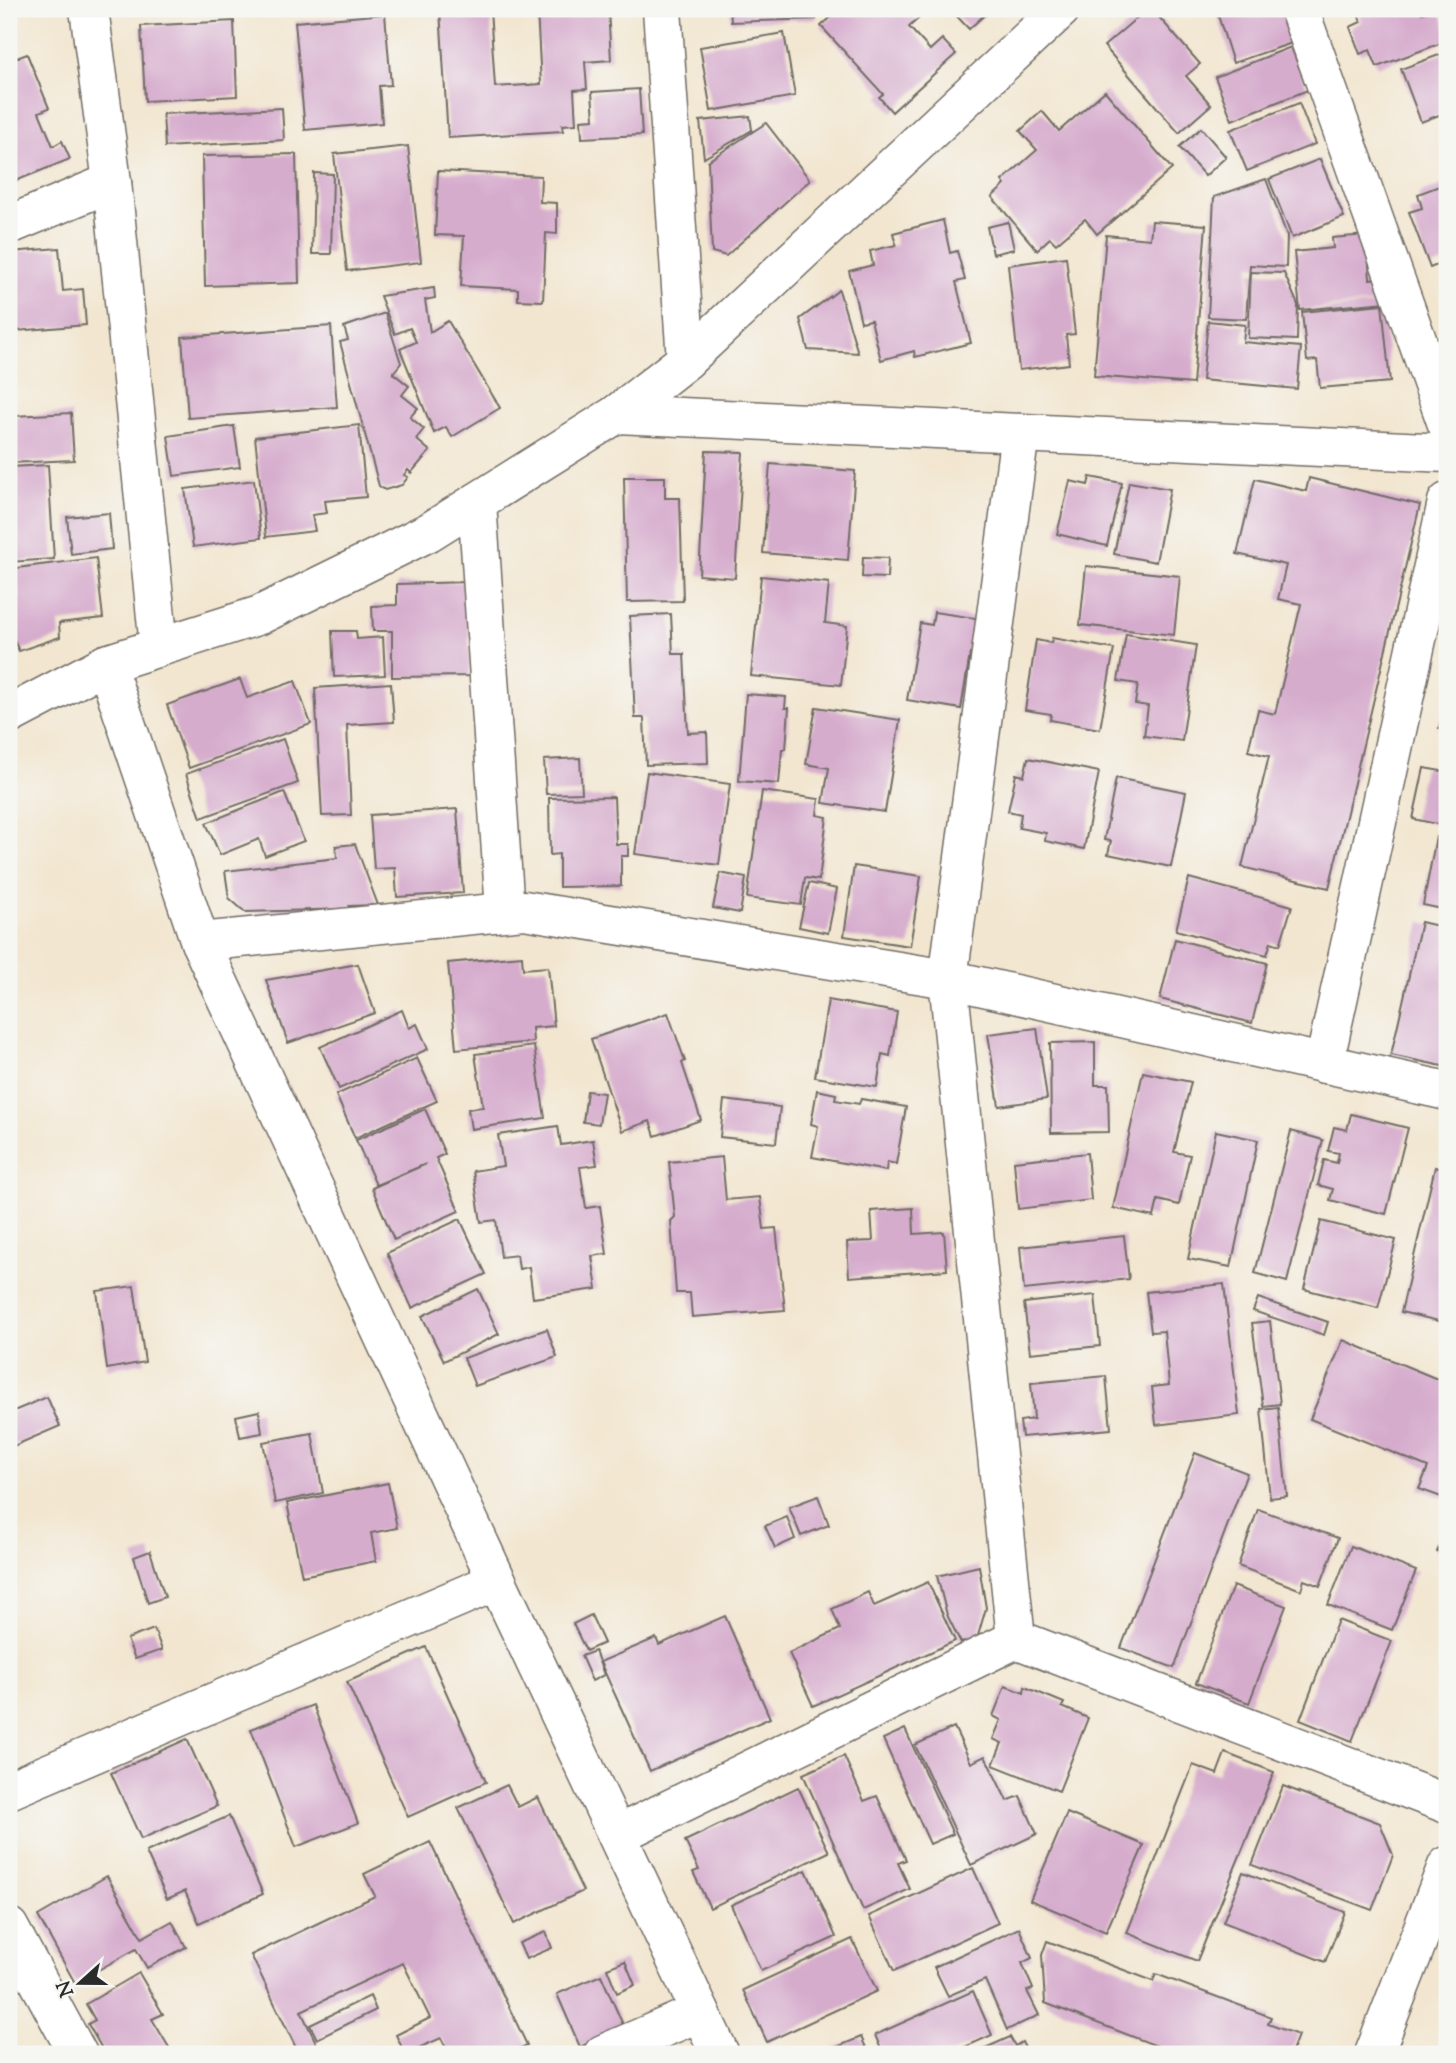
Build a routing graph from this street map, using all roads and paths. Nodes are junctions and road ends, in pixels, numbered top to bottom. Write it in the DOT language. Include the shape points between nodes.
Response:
graph roads {
  1 [pos="89,9"];
  2 [pos="663,9"];
  3 [pos="1061,9"];
  4 [pos="1299,9"];
  5 [pos="113,182"];
  6 [pos="9,225"];
  7 [pos="686,360"];
  8 [pos="617,414"];
  9 [pos="1447,424"];
  10 [pos="1020,433"];
  11 [pos="1447,453"];
  12 [pos="477,502"];
  13 [pos="1447,502"];
  14 [pos="159,647"];
  15 [pos="106,664"];
  16 [pos="9,715"];
  17 [pos="505,911"];
  18 [pos="200,942"];
  19 [pos="948,979"];
  20 [pos="1324,1063"];
  21 [pos="1447,1091"];
  22 [pos="496,1581"];
  23 [pos="1016,1639"];
  24 [pos="9,1790"];
  25 [pos="1447,1804"];
  26 [pos="617,1835"];
  27 [pos="1447,1866"];
  28 [pos="9,1927"];
  29 [pos="700,2012"];
  30 [pos="78,2054"];
  31 [pos="603,2054"];
  32 [pos="720,2054"];
  33 [pos="1374,2054"];
  1 -- 5 [label="street"];
  2 -- 7 [label="street"];
  3 -- 7 [label="street"];
  4 -- 9 [label="street"];
  5 -- 6 [label="street"];
  5 -- 14 [label="street"];
  7 -- 8 [label="street"];
  8 -- 10 [label="street"];
  8 -- 12 [label="street"];
  10 -- 11 [label="street"];
  10 -- 19 [label="street"];
  12 -- 14 [label="street" via="429,532 260,615"];
  12 -- 17 [label="street"];
  13 -- 20 [label="street"];
  14 -- 15 [label="street"];
  15 -- 16 [label="street"];
  15 -- 18 [label="street"];
  17 -- 18 [label="street"];
  17 -- 19 [label="street" via="524,910"];
  18 -- 22 [label="street"];
  19 -- 20 [label="street"];
  19 -- 23 [label="street"];
  20 -- 21 [label="street"];
  22 -- 24 [label="street"];
  22 -- 26 [label="street"];
  23 -- 25 [label="street"];
  23 -- 26 [label="street"];
  26 -- 29 [label="street"];
  27 -- 33 [label="street"];
  28 -- 30 [label="street"];
  29 -- 31 [label="street"];
  29 -- 32 [label="street"];
}
